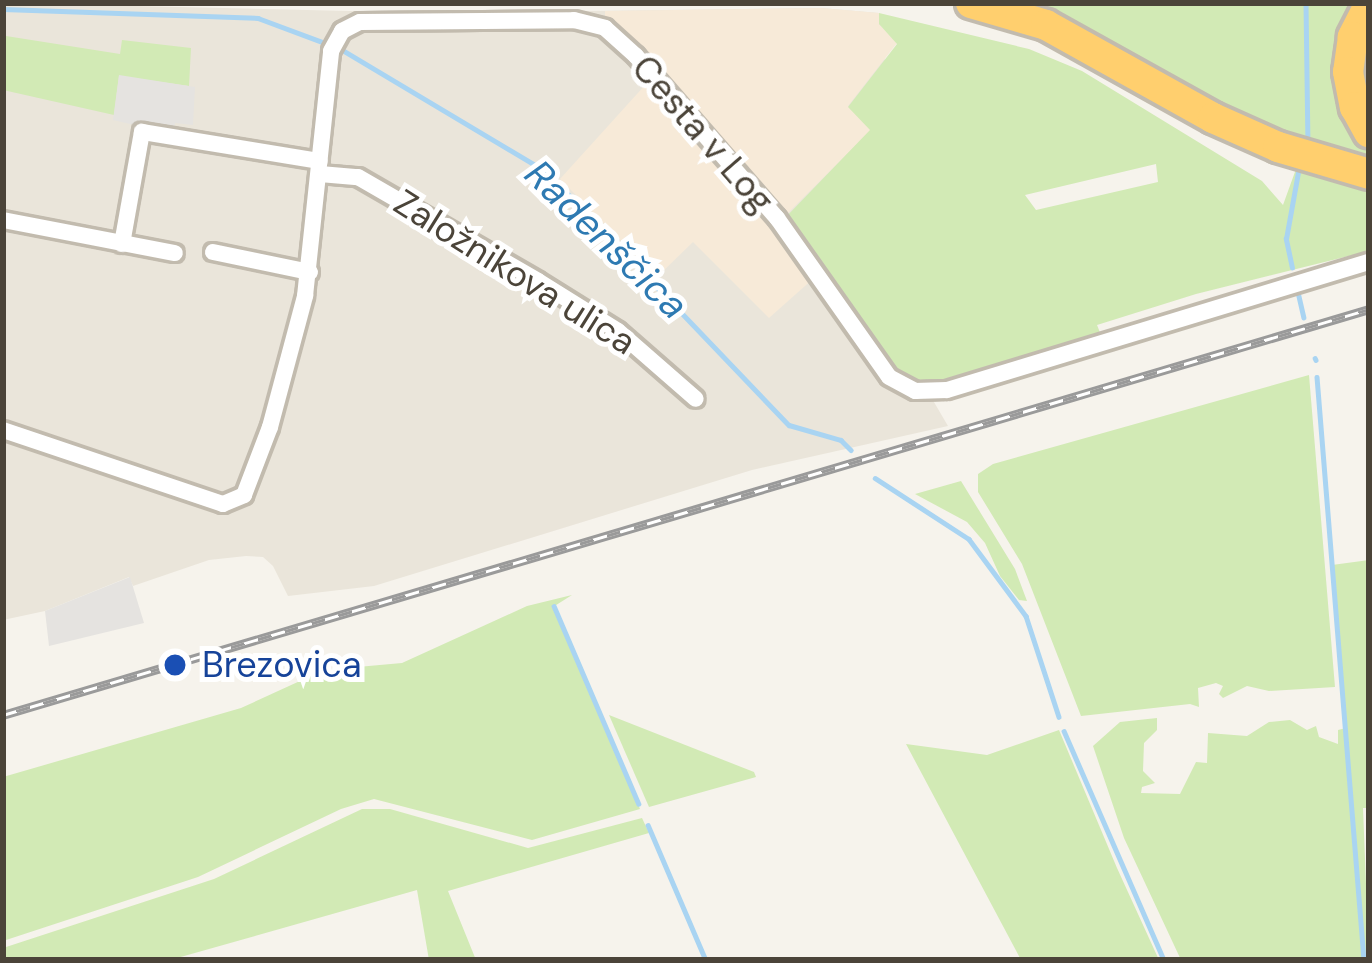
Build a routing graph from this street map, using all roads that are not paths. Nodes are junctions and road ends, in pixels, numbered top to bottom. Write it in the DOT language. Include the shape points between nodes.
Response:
graph roads {
  1 [pos="971,3"];
  2 [pos="1369,5"];
  3 [pos="1369,132"];
  4 [pos="320,167"];
  5 [pos="1369,174"];
  6 [pos="3,220"];
  7 [pos="122,244"];
  8 [pos="213,252"];
  9 [pos="175,253"];
  10 [pos="1369,262"];
  11 [pos="310,272"];
  12 [pos="696,399"];
  13 [pos="3,430"];
  1 -- 5 [label="highway" via="1046,25 1278,147"];
  2 -- 3 [label="highway" via="1348,72"];
  4 -- 7 [label="street, Založnikova ulica" via="142,132"];
  4 -- 10 [label="street, Cesta v Log" via="334,44 360,22 574,20 605,28 777,218 889,377 926,393"];
  4 -- 11 [label="street"];
  4 -- 12 [label="street, Založnikova ulica" via="358,177 538,281 618,331"];
  6 -- 7 [label="street"];
  7 -- 9 [label="street"];
  8 -- 11 [label="street"];
  11 -- 13 [label="street" via="244,494 224,504"];
}
